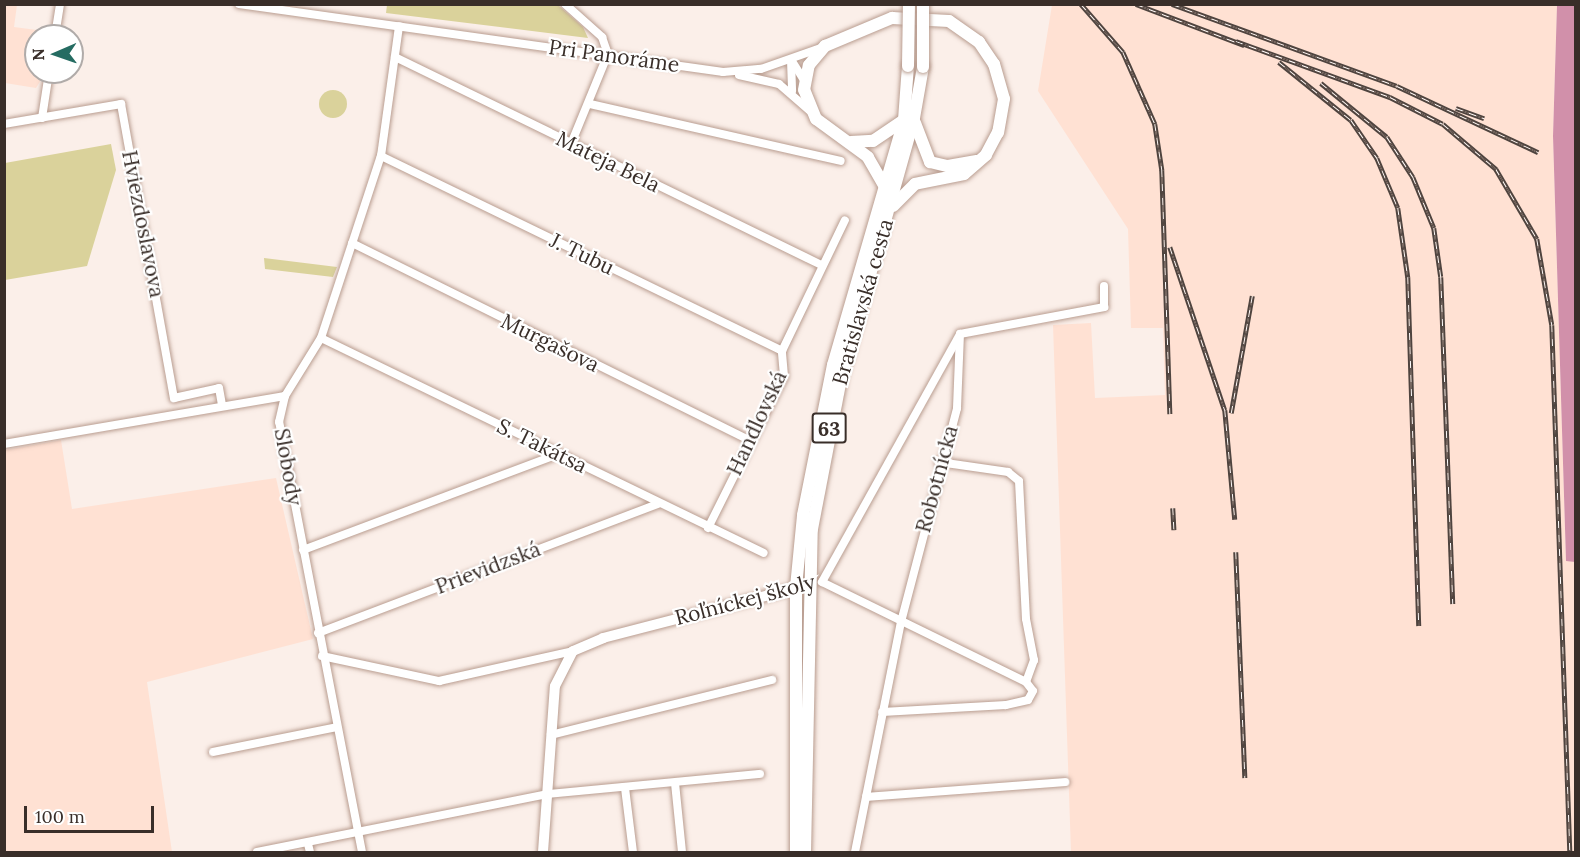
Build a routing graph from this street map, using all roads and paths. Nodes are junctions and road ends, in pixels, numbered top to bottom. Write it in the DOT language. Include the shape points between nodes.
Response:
graph roads {
  1 [pos="60,4"];
  2 [pos="239,4"];
  3 [pos="565,4"];
  4 [pos="909,4"];
  5 [pos="924,4"];
  6 [pos="249,5"];
  7 [pos="57,24"];
  8 [pos="399,26"];
  9 [pos="825,46"];
  10 [pos="608,54"];
  11 [pos="395,57"];
  12 [pos="791,60"];
  13 [pos="723,72"];
  14 [pos="804,80"];
  15 [pos="47,84"];
  16 [pos="792,91"];
  17 [pos="590,104"];
  18 [pos="42,118"];
  19 [pos="816,119"];
  20 [pos="909,119"];
  21 [pos="4,124"];
  22 [pos="851,142"];
  23 [pos="571,144"];
  24 [pos="381,156"];
  25 [pos="978,160"];
  26 [pos="841,161"];
  27 [pos="885,187"];
  28 [pos="888,214"];
  29 [pos="845,220"];
  30 [pos="352,243"];
  31 [pos="822,265"];
  32 [pos="1104,285"];
  33 [pos="960,334"];
  34 [pos="321,338"];
  35 [pos="782,351"];
  36 [pos="285,396"];
  37 [pos="222,405"];
  38 [pos="748,440"];
  39 [pos="4,444"];
  40 [pos="558,454"];
  41 [pos="939,462"];
  42 [pos="658,504"];
  43 [pos="708,528"];
  44 [pos="303,550"];
  45 [pos="763,553"];
  46 [pos="822,582"];
  47 [pos="802,586"];
  48 [pos="901,622"];
  49 [pos="318,633"];
  50 [pos="573,651"];
  51 [pos="322,656"];
  52 [pos="772,680"];
  53 [pos="1026,682"];
  54 [pos="882,712"];
  55 [pos="337,727"];
  56 [pos="551,735"];
  57 [pos="213,752"];
  58 [pos="760,774"];
  59 [pos="1065,782"];
  60 [pos="675,783"];
  61 [pos="625,788"];
  62 [pos="548,794"];
  63 [pos="867,797"];
  64 [pos="359,833"];
  65 [pos="308,844"];
  66 [pos="257,852"];
  67 [pos="310,852"];
  68 [pos="362,852"];
  69 [pos="543,852"];
  70 [pos="633,852"];
  71 [pos="682,852"];
  72 [pos="796,852"];
  73 [pos="805,852"];
  74 [pos="855,852"];
  1 -- 7 [label="street"];
  2 -- 6 [label="street, Pri Panoráme"];
  3 -- 10 [label="street" via="602,37"];
  4 -- 20 [label="main road, Bratislavská cesta / 63, bridge"];
  5 -- 20 [label="main road, Bratislavská cesta / 63, bridge" via="923,67"];
  6 -- 8 [label="street, Pri Panoráme"];
  8 -- 10 [label="street, Pri Panoráme"];
  8 -- 11 [label="street, Slobody"];
  9 -- 12 [label="street, Pri Panoráme"];
  9 -- 14 [label="main road"];
  9 -- 25 [label="main road" via="902,16 941,19 966,31 990,56 1004,99 998,132"];
  10 -- 13 [label="street, Pri Panoráme"];
  10 -- 17 [label="street"];
  11 -- 23 [label="street, Mateja Bela"];
  11 -- 24 [label="street, Slobody"];
  12 -- 13 [label="street, Pri Panoráme"];
  12 -- 14 [label="street"];
  12 -- 16 [label="street"];
  13 -- 16 [label="street"];
  14 -- 19 [label="main road"];
  15 -- 18 [label="street"];
  16 -- 19 [label="street"];
  17 -- 23 [label="street"];
  17 -- 26 [label="street"];
  18 -- 21 [label="street, Hviezdoslavova"];
  18 -- 37 [label="street, Hviezdoslavova" via="121,104 174,398 219,388"];
  19 -- 22 [label="main road"];
  20 -- 22 [label="main road" via="873,141"];
  20 -- 25 [label="main road" via="930,162 948,166"];
  20 -- 27 [label="main road, Bratislavská cesta / 63"];
  20 -- 28 [label="main road, Bratislavská cesta / 63"];
  22 -- 27 [label="main road" via="868,157"];
  23 -- 31 [label="street, Mateja Bela"];
  24 -- 30 [label="street, Slobody"];
  24 -- 35 [label="street, J. Tubu"];
  25 -- 28 [label="main road" via="964,174 915,184 901,193"];
  27 -- 47 [label="main road, Bratislavská cesta / 63" via="822,411"];
  28 -- 47 [label="main road, Bratislavská cesta / 63" via="829,428"];
  29 -- 31 [label="street, Handlovská"];
  30 -- 34 [label="street, Slobody"];
  30 -- 38 [label="street, Murgašova"];
  31 -- 35 [label="street, Handlovská"];
  32 -- 33 [label="street" via="1104,307"];
  33 -- 41 [label="street, Robotnícka" via="957,408"];
  33 -- 46 [label="street, Roľníckej školy"];
  34 -- 36 [label="street, Slobody"];
  34 -- 40 [label="street, S. Takátsa"];
  35 -- 38 [label="street, Handlovská" via="784,376"];
  36 -- 37 [label="street"];
  36 -- 44 [label="street, Slobody" via="279,422"];
  37 -- 39 [label="street"];
  38 -- 43 [label="street, Handlovská"];
  40 -- 42 [label="street, S. Takátsa"];
  40 -- 44 [label="street"];
  41 -- 48 [label="street, Robotnícka"];
  41 -- 53 [label="street" via="1008,472 1019,481 1026,619 1034,660"];
  42 -- 43 [label="street, S. Takátsa"];
  42 -- 49 [label="street, Prievidzská"];
  43 -- 45 [label="street, S. Takátsa"];
  44 -- 49 [label="street, Slobody"];
  46 -- 47 [label="street, Roľníckej školy"];
  46 -- 48 [label="street"];
  47 -- 50 [label="main road, Roľníckej školy"];
  47 -- 72 [label="main road, Bratislavská cesta / 63"];
  47 -- 73 [label="main road, Bratislavská cesta / 63"];
  48 -- 53 [label="street"];
  48 -- 54 [label="street, Robotnícka"];
  49 -- 51 [label="street, Slobody"];
  50 -- 51 [label="street" via="439,681"];
  50 -- 56 [label="main road" via="557,676"];
  51 -- 55 [label="street, Slobody"];
  52 -- 56 [label="street"];
  53 -- 54 [label="street" via="1033,694 1006,705"];
  54 -- 63 [label="street, Robotnícka"];
  55 -- 57 [label="street"];
  55 -- 64 [label="street, Slobody"];
  56 -- 62 [label="main road"];
  58 -- 60 [label="street"];
  59 -- 63 [label="street"];
  60 -- 61 [label="street"];
  60 -- 71 [label="street"];
  61 -- 62 [label="street"];
  61 -- 70 [label="street"];
  62 -- 64 [label="street"];
  62 -- 69 [label="main road"];
  63 -- 74 [label="street, Robotnícka"];
  64 -- 65 [label="street"];
  64 -- 68 [label="street, Slobody"];
  65 -- 66 [label="street"];
  65 -- 67 [label="street"];
}
